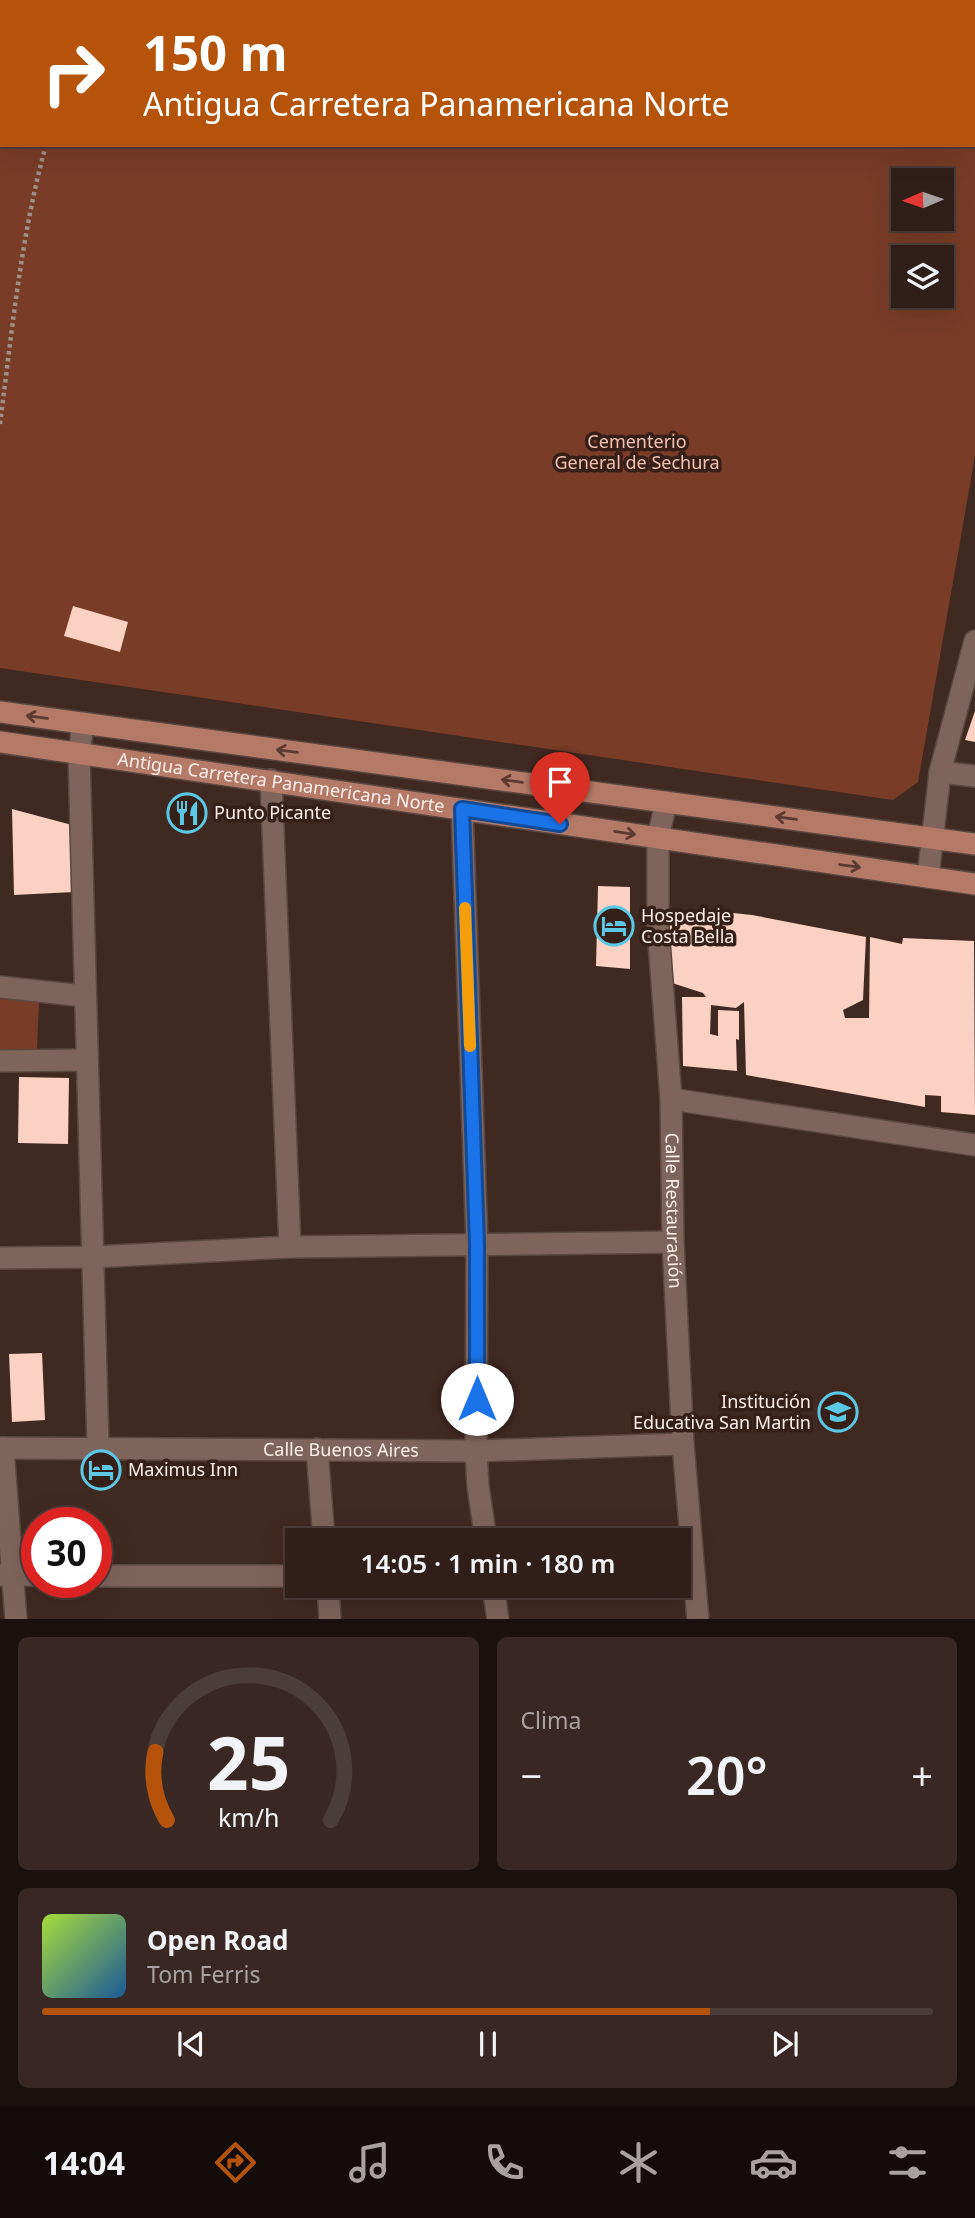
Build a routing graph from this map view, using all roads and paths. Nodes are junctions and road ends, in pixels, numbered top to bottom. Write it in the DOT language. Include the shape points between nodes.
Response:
graph roads {
  1 [pos="46,147"];
  2 [pos="0,424"];
  3 [pos="975,641"];
  4 [pos="0,712"];
  5 [pos="83,723"];
  6 [pos="0,742"];
  7 [pos="79,755"];
  8 [pos="940,772"];
  9 [pos="975,776"];
  10 [pos="271,780"];
  11 [pos="666,802"];
  12 [pos="462,809"];
  13 [pos="658,838"];
  14 [pos="931,838"];
  15 [pos="975,844"];
  16 [pos="928,877"];
  17 [pos="975,884"];
  18 [pos="0,987"];
  19 [pos="84,996"];
  20 [pos="0,1060"];
  21 [pos="86,1060"];
  22 [pos="671,1099"];
  23 [pos="975,1145"];
  24 [pos="673,1242"];
  25 [pos="477,1244"];
  26 [pos="290,1247"];
  27 [pos="92,1257"];
  28 [pos="0,1258"];
  29 [pos="683,1444"];
  30 [pos="98,1447"];
  31 [pos="2,1448"];
  32 [pos="317,1449"];
  33 [pos="476,1451"];
  34 [pos="323,1528"];
  35 [pos="484,1528"];
  36 [pos="7,1575"];
  37 [pos="112,1576"];
  38 [pos="285,1576"];
  39 [pos="329,1598"];
  40 [pos="495,1598"];
  41 [pos="16,1619"];
  42 [pos="330,1619"];
  43 [pos="498,1619"];
  44 [pos="698,1619"];
  1 -- 2 [label="path" via="30,218"];
  3 -- 8 [label="street"];
  5 -- 4 [label="main road, Antigua Carretera Panamericana Norte, one-way"];
  5 -- 7 [label="street"];
  11 -- 5 [label="main road, Antigua Carretera Panamericana Norte, one-way"];
  6 -- 7 [label="main road, Antigua Carretera Panamericana Norte"];
  7 -- 10 [label="main road, Antigua Carretera Panamericana Norte"];
  7 -- 19 [label="street"];
  8 -- 9 [label="street"];
  8 -- 14 [label="street"];
  10 -- 12 [label="main road, Antigua Carretera Panamericana Norte"];
  10 -- 26 [label="street"];
  11 -- 13 [label="street, Calle Restauración"];
  14 -- 11 [label="main road, Antigua Carretera Panamericana Norte, one-way"];
  12 -- 13 [label="main road, Antigua Carretera Panamericana Norte, one-way"];
  12 -- 25 [label="street"];
  13 -- 16 [label="main road, Antigua Carretera Panamericana Norte, one-way"];
  13 -- 22 [label="street, Calle Restauración" via="658,929"];
  14 -- 15 [label="main road, Antigua Carretera Panamericana Norte"];
  14 -- 16 [label="street"];
  16 -- 17 [label="main road, Antigua Carretera Panamericana Norte"];
  18 -- 19 [label="street"];
  19 -- 21 [label="street"];
  20 -- 21 [label="street"];
  21 -- 27 [label="street"];
  22 -- 23 [label="street"];
  22 -- 24 [label="street, Calle Restauración"];
  24 -- 25 [label="street"];
  24 -- 29 [label="street, Calle Restauración"];
  25 -- 26 [label="street"];
  25 -- 33 [label="street"];
  26 -- 27 [label="street"];
  27 -- 28 [label="street"];
  27 -- 30 [label="street"];
  29 -- 33 [label="street, Calle Buenos Aires"];
  29 -- 44 [label="street, Calle Restauración"];
  30 -- 31 [label="street, Calle Buenos Aires"];
  30 -- 32 [label="street, Calle Buenos Aires"];
  31 -- 36 [label="street"];
  32 -- 33 [label="street, Calle Buenos Aires"];
  32 -- 34 [label="street"];
  33 -- 35 [label="street"];
  36 -- 41 [label="street"];
  37 -- 38 [label="street"];
  39 -- 42 [label="street"];
  40 -- 43 [label="street"];
}
